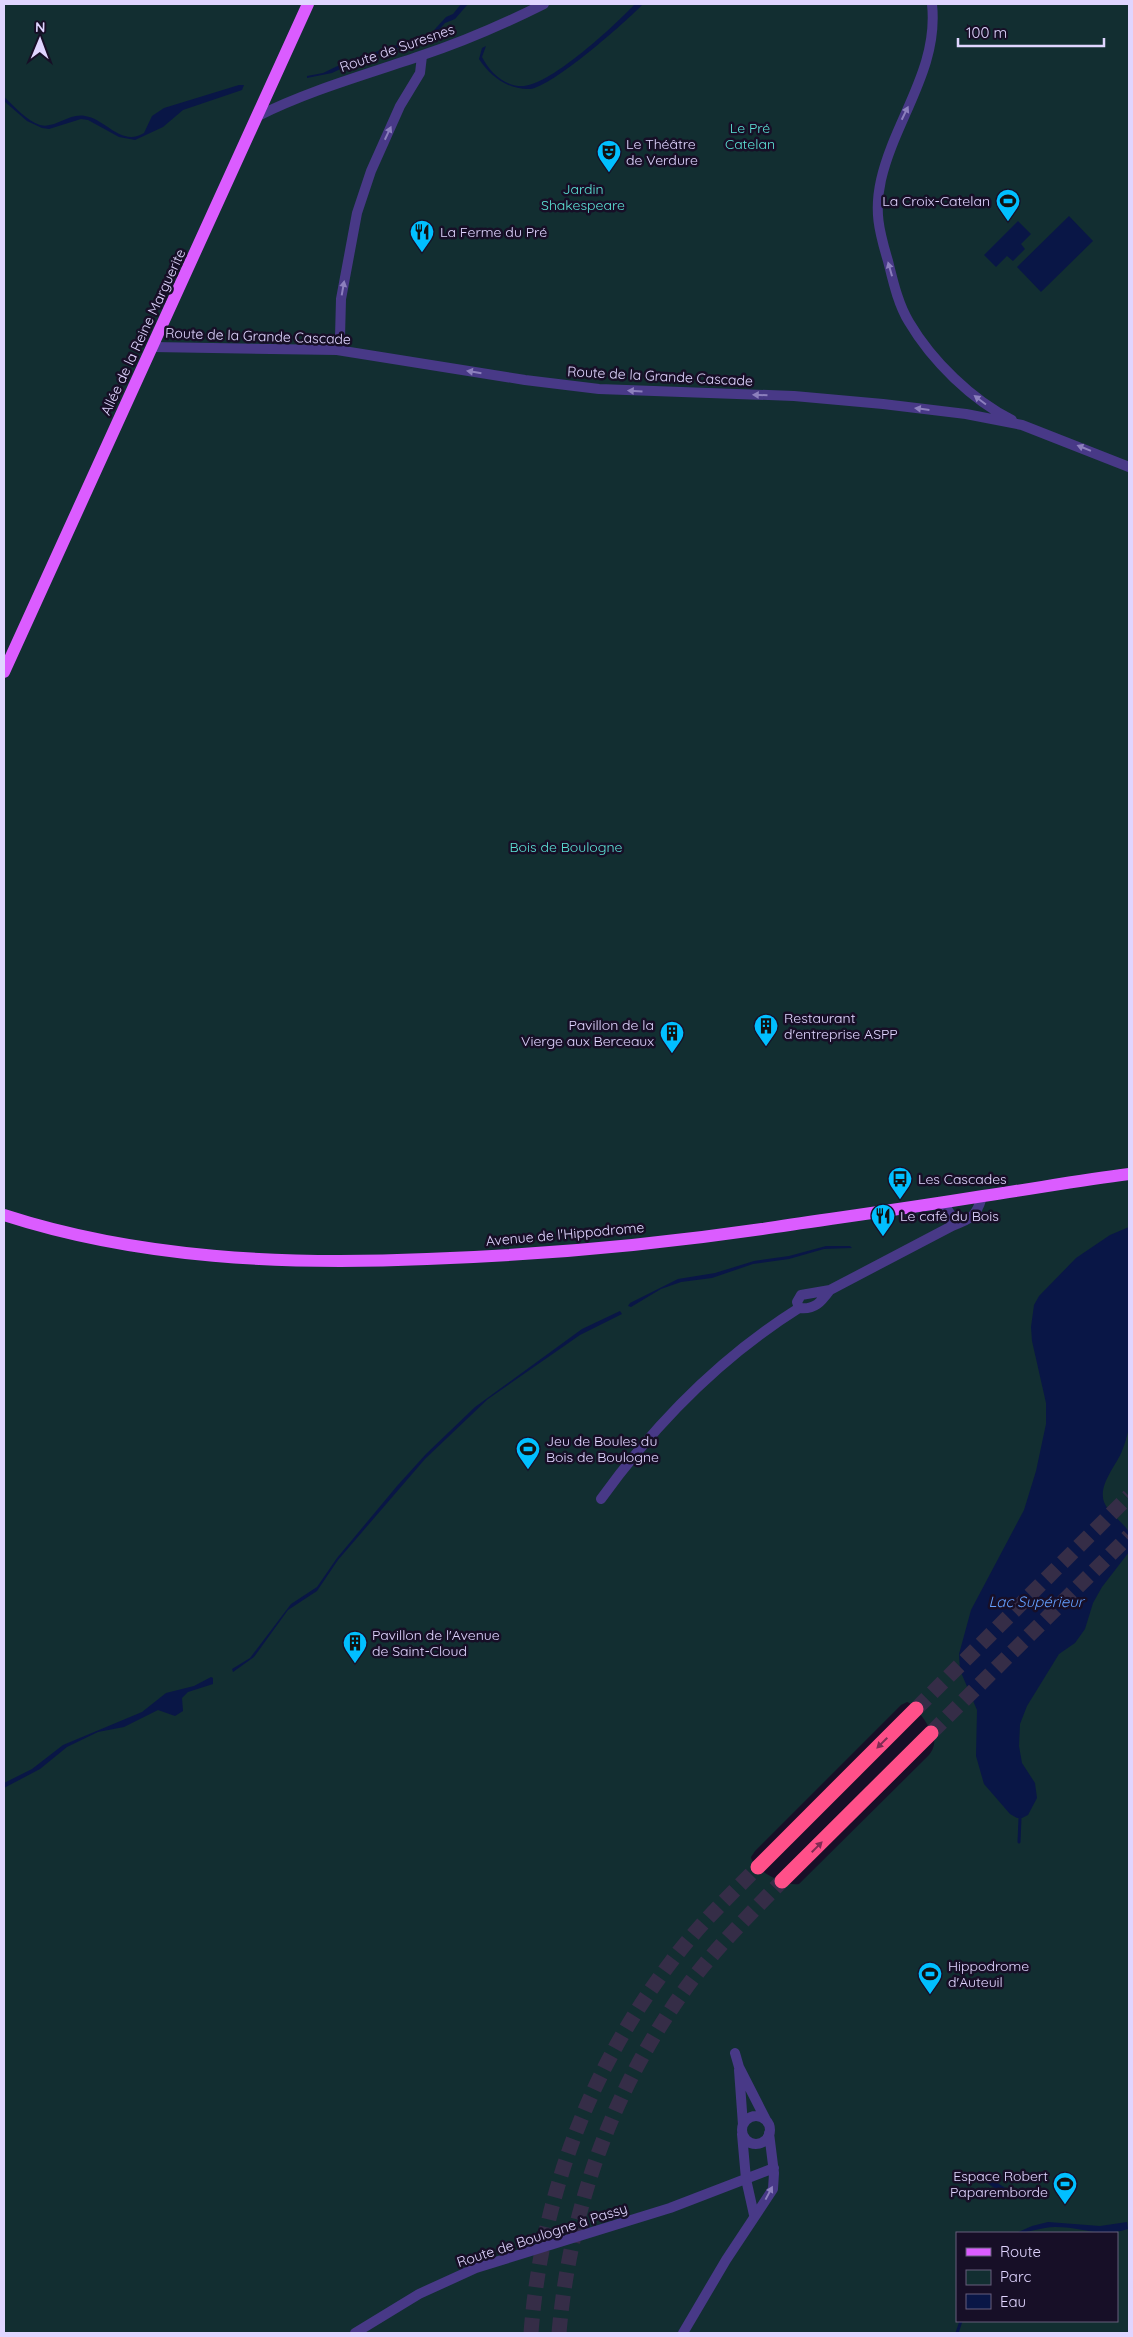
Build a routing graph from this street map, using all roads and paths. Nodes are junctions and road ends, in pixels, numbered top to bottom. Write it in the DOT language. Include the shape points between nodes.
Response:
graph roads {
  1 [pos="308,4"];
  2 [pos="544,4"];
  3 [pos="932,4"];
  4 [pos="422,56"];
  5 [pos="258,116"];
  6 [pos="153,347"];
  7 [pos="337,350"];
  8 [pos="1022,425"];
  9 [pos="1129,467"];
  10 [pos="4,672"];
  11 [pos="1129,1174"];
  12 [pos="982,1196"];
  13 [pos="944,1202"];
  14 [pos="4,1215"];
  15 [pos="952,1226"];
  16 [pos="601,1499"];
  17 [pos="916,1709"];
  18 [pos="931,1733"];
  19 [pos="758,1866"];
  20 [pos="782,1881"];
  21 [pos="735,2053"];
  22 [pos="739,2067"];
  23 [pos="766,2120"];
  24 [pos="742,2129"];
  25 [pos="769,2133"];
  26 [pos="774,2168"];
  27 [pos="746,2179"];
  28 [pos="754,2215"];
  29 [pos="355,2333"];
  30 [pos="683,2333"];
  1 -- 5 [label="main road, Allée de la Reine Marguerite"];
  2 -- 4 [label="street, Route de Suresnes"];
  8 -- 3 [label="street, one-way" via="966,389 909,322 894,285 878,229 881,180 929,58"];
  4 -- 5 [label="street, Route de Suresnes" via="293,99"];
  7 -- 4 [label="street, one-way" via="341,299 357,213 371,171 400,106 420,73"];
  5 -- 6 [label="main road, Allée de la Reine Marguerite"];
  6 -- 7 [label="street, Route de la Grande Cascade"];
  6 -- 10 [label="main road, Allée de la Reine Marguerite"];
  8 -- 7 [label="street, Route de la Grande Cascade, one-way" via="966,414 802,397 598,389"];
  9 -- 8 [label="street, Route de la Grande Cascade, one-way"];
  11 -- 12 [label="main road, Avenue de l'Hippodrome"];
  12 -- 13 [label="main road, Avenue de l'Hippodrome"];
  12 -- 15 [label="street" via="971,1219"];
  13 -- 14 [label="main road, Avenue de l'Hippodrome" via="759,1230 628,1244 477,1257 362,1262 204,1256 111,1242"];
  13 -- 15 [label="street" via="951,1214"];
  15 -- 16 [label="street" via="830,1290 801,1295 797,1302 799,1308 768,1327 711,1375 650,1436"];
  17 -- 19 [label="highway, one-way"];
  20 -- 18 [label="highway, one-way"];
  21 -- 22 [label="street"];
  22 -- 23 [label="street"];
  22 -- 24 [label="street"];
  23 -- 24 [label="street" via="753,2116"];
  23 -- 25 [label="street"];
  24 -- 25 [label="street" via="748,2141 756,2144"];
  24 -- 27 [label="street"];
  25 -- 26 [label="street"];
  26 -- 27 [label="street, Route de Boulogne à Passy"];
  28 -- 26 [label="street, one-way" via="773,2189"];
  27 -- 28 [label="street"];
  27 -- 29 [label="street, Route de Boulogne à Passy" via="670,2208 476,2268 419,2294"];
  28 -- 30 [label="street"];
}
